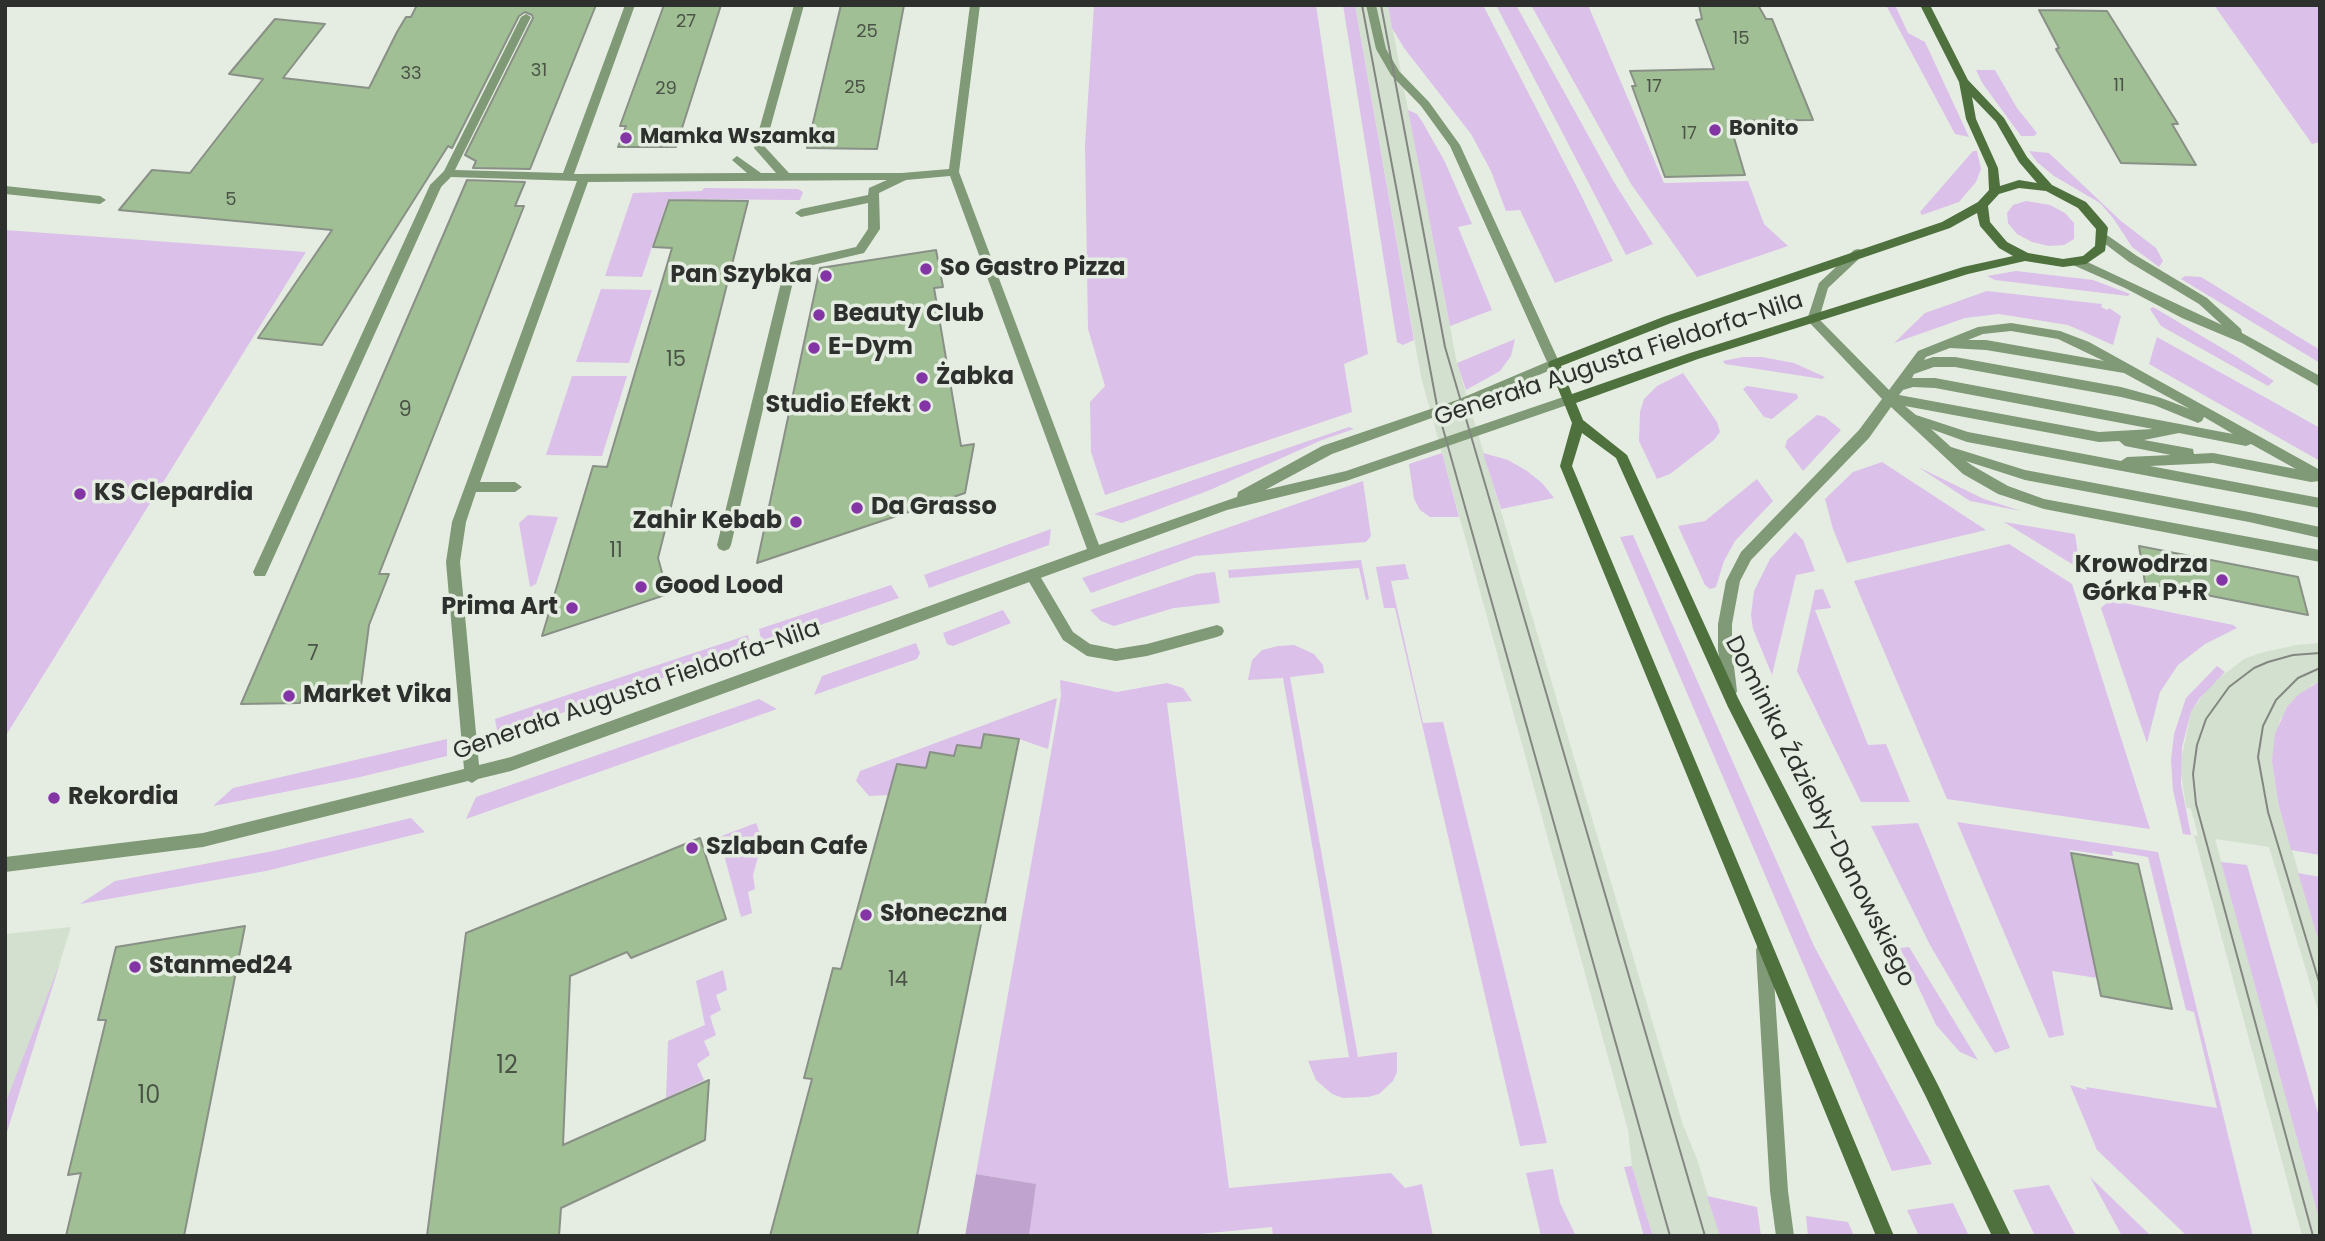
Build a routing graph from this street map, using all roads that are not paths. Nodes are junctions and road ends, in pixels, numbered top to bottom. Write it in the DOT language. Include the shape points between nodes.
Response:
graph roads {
  1 [pos="630,5"];
  2 [pos="799,5"];
  3 [pos="975,5"];
  4 [pos="1371,5"];
  5 [pos="1924,5"];
  6 [pos="526,17"];
  7 [pos="1964,82"];
  8 [pos="737,160"];
  9 [pos="954,172"];
  10 [pos="448,173"];
  11 [pos="904,176"];
  12 [pos="567,177"];
  13 [pos="759,177"];
  14 [pos="786,177"];
  15 [pos="584,178"];
  16 [pos="2048,188"];
  17 [pos="5,190"];
  18 [pos="1995,191"];
  19 [pos="873,198"];
  20 [pos="100,200"];
  21 [pos="1982,205"];
  22 [pos="801,213"];
  23 [pos="2104,237"];
  24 [pos="1858,253"];
  25 [pos="2025,257"];
  26 [pos="2077,262"];
  27 [pos="1813,320"];
  28 [pos="2246,340"];
  29 [pos="1936,347"];
  30 [pos="1554,364"];
  31 [pos="2132,371"];
  32 [pos="1907,372"];
  33 [pos="2320,382"];
  34 [pos="1893,393"];
  35 [pos="1569,400"];
  36 [pos="1902,409"];
  37 [pos="1578,423"];
  38 [pos="2200,431"];
  39 [pos="2099,437"];
  40 [pos="1939,445"];
  41 [pos="2272,450"];
  42 [pos="2222,459"];
  43 [pos="2101,462"];
  44 [pos="2320,477"];
  45 [pos="472,487"];
  46 [pos="515,487"];
  47 [pos="2320,503"];
  48 [pos="1226,505"];
  49 [pos="2320,533"];
  50 [pos="724,545"];
  51 [pos="1095,552"];
  52 [pos="2320,556"];
  53 [pos="260,572"];
  54 [pos="1032,575"];
  55 [pos="1217,631"];
  56 [pos="1733,702"];
  57 [pos="472,776"];
  58 [pos="5,865"];
  59 [pos="1764,950"];
  60 [pos="1785,1236"];
  61 [pos="1885,1236"];
  62 [pos="2002,1236"];
  1 -- 12 [label="street"];
  2 -- 14 [label="street" via="759,148"];
  3 -- 9 [label="street"];
  4 -- 30 [label="street" via="1381,49 1395,73 1455,145"];
  5 -- 7 [label="street"];
  6 -- 10 [label="street"];
  7 -- 16 [label="street" via="2000,120 2023,159"];
  7 -- 18 [label="street" via="1971,119 1993,168"];
  8 -- 13 [label="street"];
  9 -- 11 [label="street"];
  9 -- 51 [label="street"];
  10 -- 12 [label="street"];
  10 -- 53 [label="street" via="436,185"];
  11 -- 14 [label="street"];
  11 -- 19 [label="street" via="873,191"];
  12 -- 15 [label="street"];
  13 -- 14 [label="street"];
  13 -- 15 [label="street"];
  15 -- 45 [label="street"];
  16 -- 18 [label="street" via="2019,184"];
  16 -- 23 [label="street" via="2091,213"];
  17 -- 20 [label="street"];
  18 -- 21 [label="street"];
  19 -- 22 [label="street"];
  19 -- 50 [label="street" via="874,229 860,250 791,266"];
  21 -- 24 [label="street, Generała Augusta Fieldorfa-Nila" via="1946,225"];
  21 -- 25 [label="street" via="1987,231"];
  23 -- 26 [label="street" via="2095,254"];
  23 -- 28 [label="street" via="2203,301"];
  24 -- 27 [label="street" via="1823,286"];
  24 -- 30 [label="street, Generała Augusta Fieldorfa-Nila"];
  25 -- 26 [label="street"];
  25 -- 27 [label="street, Generała Augusta Fieldorfa-Nila" via="1992,263"];
  26 -- 28 [label="street"];
  27 -- 34 [label="street"];
  27 -- 35 [label="street, Generała Augusta Fieldorfa-Nila"];
  28 -- 33 [label="street"];
  29 -- 31 [label="street" via="1978,344"];
  29 -- 31 [label="street" via="1982,330 2011,327 2067,337"];
  29 -- 32 [label="street" via="1922,354"];
  30 -- 35 [label="street"];
  30 -- 48 [label="street, Generała Augusta Fieldorfa-Nila" via="1461,403 1327,450"];
  31 -- 41 [label="street"];
  32 -- 34 [label="street"];
  32 -- 41 [label="street" via="1933,362 1955,362 2121,392 2157,401"];
  34 -- 36 [label="street"];
  34 -- 38 [label="street" via="1913,382 1935,383"];
  34 -- 39 [label="street"];
  34 -- 56 [label="street" via="1864,434 1756,543 1738,569 1725,624"];
  35 -- 37 [label="street"];
  35 -- 48 [label="street, Generała Augusta Fieldorfa-Nila" via="1346,476"];
  36 -- 40 [label="street"];
  36 -- 43 [label="street" via="1953,433"];
  37 -- 56 [label="street, Dominika Ździebły-Danowskiego" via="1622,455"];
  37 -- 59 [label="street" via="1566,466"];
  38 -- 39 [label="street"];
  38 -- 41 [label="street"];
  39 -- 42 [label="street"];
  40 -- 49 [label="street" via="2025,475"];
  40 -- 52 [label="street" via="1984,480 2024,499"];
  41 -- 44 [label="street"];
  42 -- 43 [label="street"];
  42 -- 44 [label="street"];
  43 -- 47 [label="street"];
  45 -- 46 [label="street"];
  45 -- 57 [label="street" via="459,522 453,562"];
  48 -- 51 [label="street, Generała Augusta Fieldorfa-Nila"];
  51 -- 54 [label="street, Generała Augusta Fieldorfa-Nila"];
  54 -- 55 [label="street" via="1068,636 1087,650 1116,655"];
  54 -- 57 [label="street, Generała Augusta Fieldorfa-Nila"];
  56 -- 62 [label="street, Dominika Ździebły-Danowskiego"];
  57 -- 58 [label="street, Generała Augusta Fieldorfa-Nila" via="203,840"];
  59 -- 60 [label="street"];
  59 -- 61 [label="street"];
}
